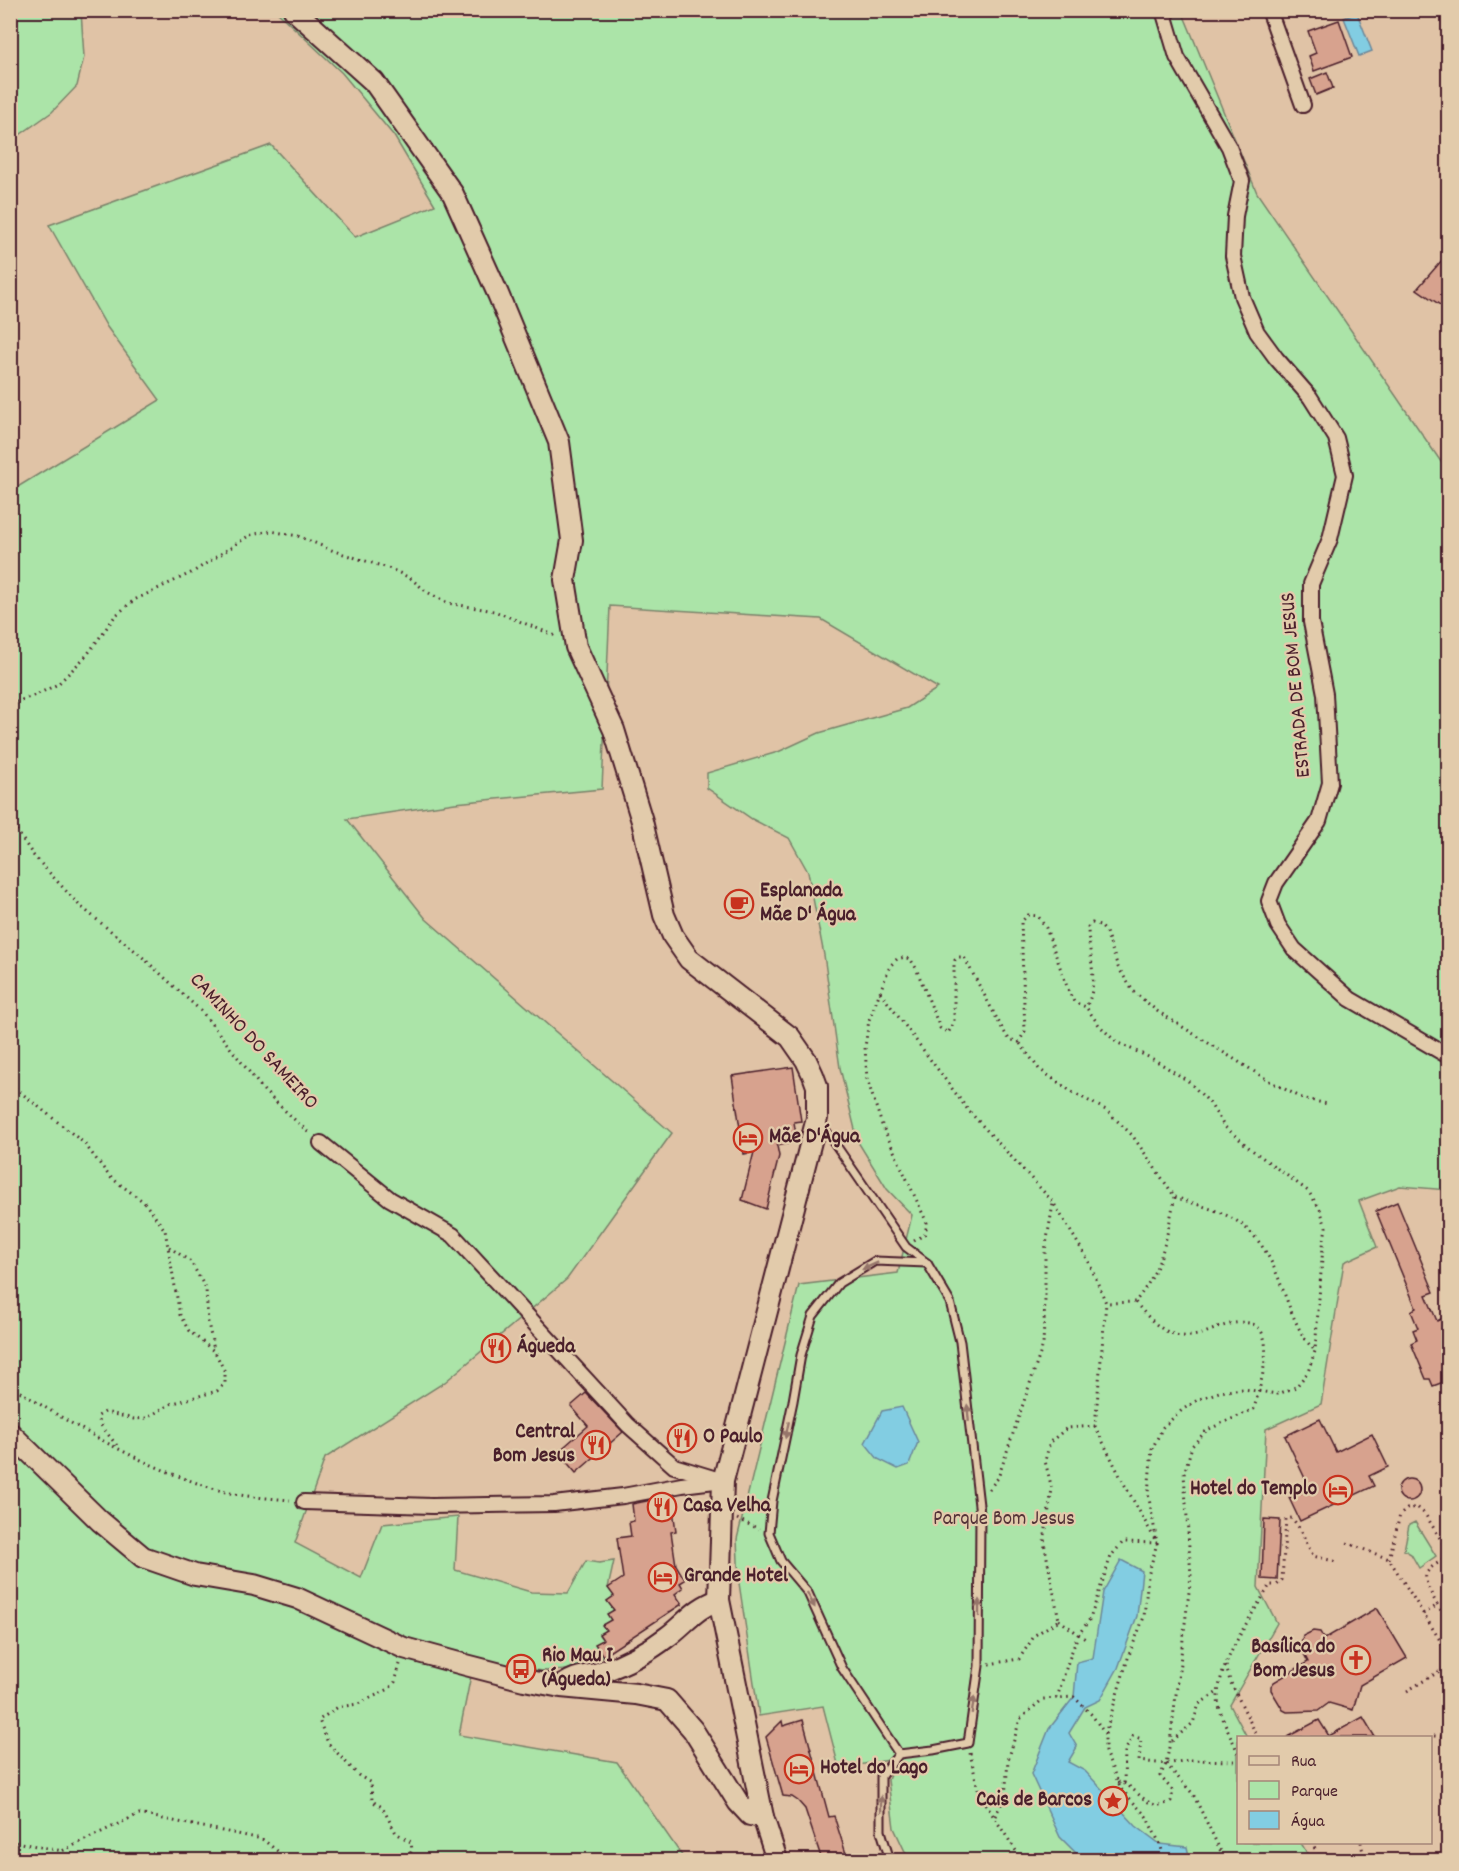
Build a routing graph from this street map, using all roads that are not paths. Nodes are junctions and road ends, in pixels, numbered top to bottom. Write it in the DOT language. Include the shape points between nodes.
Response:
graph roads {
  1 [pos="294,10"];
  2 [pos="1163,10"];
  3 [pos="1269,10"];
  4 [pos="1303,105"];
  5 [pos="1449,1056"];
  6 [pos="817,1118"];
  7 [pos="321,1143"];
  8 [pos="927,1263"];
  9 [pos="10,1433"];
  10 [pos="723,1481"];
  11 [pos="304,1502"];
  12 [pos="718,1600"];
  13 [pos="561,1687"];
  14 [pos="899,1754"];
  15 [pos="763,1816"];
  16 [pos="777,1860"];
  17 [pos="890,1860"];
  1 -- 6 [label="main road" via="374,82 453,194 559,442 572,540 565,580 576,647 614,730 642,821 664,915 689,959 790,1037 813,1075"];
  2 -- 5 [label="street, ESTRADA DE BOM JESUS" via="1178,57 1229,147 1242,181 1233,256 1242,297 1257,332 1310,397 1336,438 1346,475 1330,539 1311,584 1311,622 1325,694 1330,783 1319,821 1276,883 1269,901 1278,925 1294,949 1350,999"];
  3 -- 4 [label="street"];
  6 -- 8 [label="lane" via="906,1247"];
  6 -- 10 [label="main road"];
  7 -- 10 [label="street" via="390,1199 453,1235 628,1425 674,1466"];
  14 -- 8 [label="lane, one-way" via="968,1743 978,1666 979,1502 960,1342 950,1302"];
  8 -- 14 [label="lane, one-way" via="875,1262 839,1283 813,1316 801,1355 769,1533 782,1561 808,1593 842,1668"];
  9 -- 13 [label="main road" via="143,1557 195,1575 254,1585 297,1598 404,1648"];
  10 -- 11 [label="street" via="554,1504"];
  10 -- 12 [label="main road"];
  12 -- 13 [label="main road" via="704,1605 666,1638 630,1659 600,1673 574,1678"];
  12 -- 15 [label="main road"];
  13 -- 15 [label="main road" via="667,1700 693,1730 738,1802 750,1815"];
  17 -- 14 [label="lane, one-way" via="881,1831 881,1776"];
  15 -- 16 [label="main road"];
}
